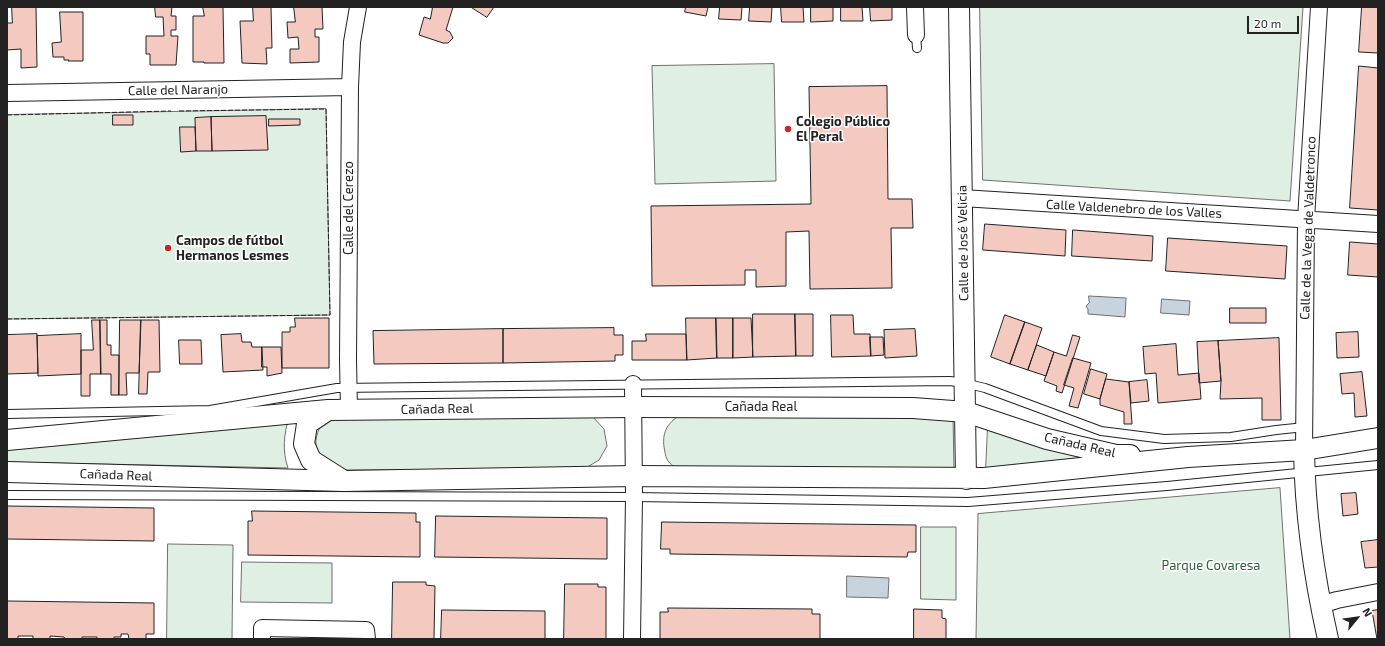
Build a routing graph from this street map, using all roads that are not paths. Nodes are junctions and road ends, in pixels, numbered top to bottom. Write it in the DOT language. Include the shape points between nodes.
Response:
graph roads {
  1 [pos="358,7"];
  2 [pos="915,7"];
  3 [pos="959,7"];
  4 [pos="1319,7"];
  5 [pos="917,41"];
  6 [pos="350,87"];
  7 [pos="7,93"];
  8 [pos="962,198"];
  9 [pos="1306,219"];
  10 [pos="1378,224"];
  11 [pos="964,383"];
  12 [pos="633,384"];
  13 [pos="349,387"];
  14 [pos="633,407"];
  15 [pos="328,410"];
  16 [pos="349,410"];
  17 [pos="966,412"];
  18 [pos="7,414"];
  19 [pos="1305,427"];
  20 [pos="1378,438"];
  21 [pos="7,440"];
  22 [pos="1304,450"];
  23 [pos="1188,457"];
  24 [pos="1378,465"];
  25 [pos="7,472"];
  26 [pos="1304,472"];
  27 [pos="634,476"];
  28 [pos="966,479"];
  29 [pos="344,481"];
  30 [pos="7,495"];
  31 [pos="634,497"];
  32 [pos="1378,592"];
  33 [pos="1320,605"];
  34 [pos="262,639"];
  35 [pos="366,639"];
  36 [pos="632,639"];
  37 [pos="1328,639"];
  1 -- 6 [label="street, Calle del Cerezo" via="352,42"];
  2 -- 5 [label="street"];
  3 -- 8 [label="street, Calle de José Velicia"];
  4 -- 9 [label="street, Calle de la Vega de Valdetronco"];
  6 -- 7 [label="street, Calle del Naranjo"];
  6 -- 13 [label="street, Calle del Cerezo"];
  8 -- 9 [label="street, Calle Valdenebro de los Valles"];
  8 -- 11 [label="street, Calle de José Velicia"];
  9 -- 10 [label="street, Calle Valdenebro de los Valles"];
  9 -- 19 [label="street, Calle de la Vega de Valdetronco"];
  11 -- 12 [label="lane" via="942,381"];
  11 -- 17 [label="street, Calle de José Velicia"];
  11 -- 19 [label="lane" via="985,388 1101,431 1164,439 1231,436"];
  12 -- 13 [label="lane"];
  12 -- 14 [label="street"];
  13 -- 16 [label="street, Calle del Cerezo"];
  13 -- 18 [label="lane" via="210,410"];
  14 -- 16 [label="street, Cañada Real"];
  14 -- 17 [label="street, Cañada Real" via="913,408"];
  14 -- 27 [label="street"];
  15 -- 16 [label="street, Cañada Real"];
  15 -- 21 [label="street, Cañada Real"];
  15 -- 29 [label="street" via="307,424 304,444 311,460"];
  17 -- 23 [label="street, Cañada Real" via="1047,439 1116,455"];
  17 -- 28 [label="street, Calle de José Velicia"];
  19 -- 22 [label="street, Calle de la Vega de Valdetronco"];
  20 -- 22 [label="street, Cañada Real"];
  22 -- 23 [label="street, Cañada Real"];
  22 -- 26 [label="street"];
  23 -- 28 [label="street, Cañada Real"];
  24 -- 26 [label="lane"];
  25 -- 29 [label="street, Cañada Real"];
  26 -- 31 [label="lane" via="968,502"];
  26 -- 33 [label="street" via="1306,506"];
  27 -- 28 [label="street, Cañada Real"];
  27 -- 29 [label="street, Cañada Real"];
  27 -- 31 [label="street"];
  30 -- 31 [label="lane"];
  31 -- 36 [label="street"];
  32 -- 33 [label="street"];
  33 -- 37 [label="street"];
  34 -- 35 [label="street" via="262,628 366,630"];
}
